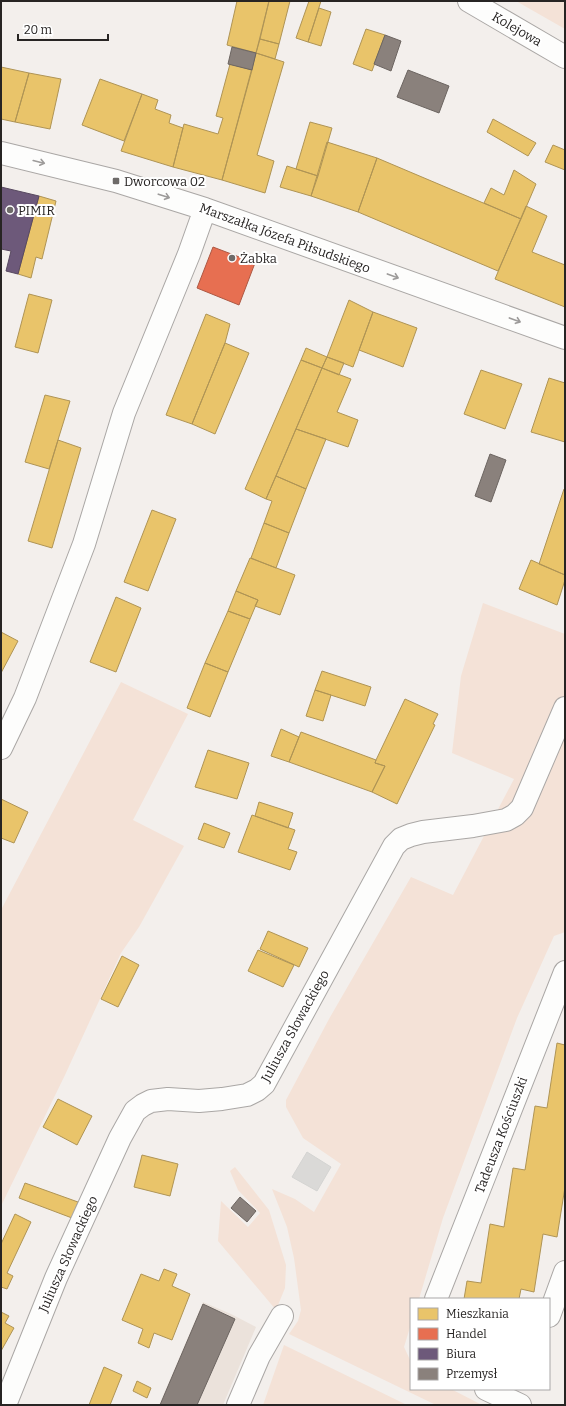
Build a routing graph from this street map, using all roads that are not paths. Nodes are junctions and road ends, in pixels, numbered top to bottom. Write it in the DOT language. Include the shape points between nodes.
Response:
graph roads {
  1 [pos="469,1"];
  2 [pos="565,57"];
  3 [pos="1,153"];
  4 [pos="205,209"];
  5 [pos="565,338"];
  6 [pos="565,708"];
  7 [pos="1,748"];
  8 [pos="565,972"];
  9 [pos="565,1272"];
  10 [pos="436,1298"];
  11 [pos="550,1313"];
  12 [pos="282,1316"];
  13 [pos="488,1390"];
  14 [pos="527,1390"];
  15 [pos="5,1405"];
  16 [pos="238,1405"];
  17 [pos="521,1405"];
  1 -- 2 [label="street, Kolejowa"];
  3 -- 4 [label="street, Marszałka Józefa Piłsudskiego, one-way" via="116,181"];
  4 -- 5 [label="street, Marszałka Józefa Piłsudskiego, one-way"];
  4 -- 7 [label="street" via="124,413 84,544 28,691"];
  6 -- 15 [label="street, Juliusza Słowackiego" via="522,808 515,815 506,820 411,835 401,839 394,846 264,1084 247,1096 199,1101 151,1101 135,1111 120,1138 56,1278"];
  8 -- 10 [label="street, Tadeusza Kościuszki"];
  9 -- 11 [label="street"];
  12 -- 16 [label="street" via="259,1356"];
  13 -- 17 [label="street"];
  14 -- 17 [label="street"];
}
